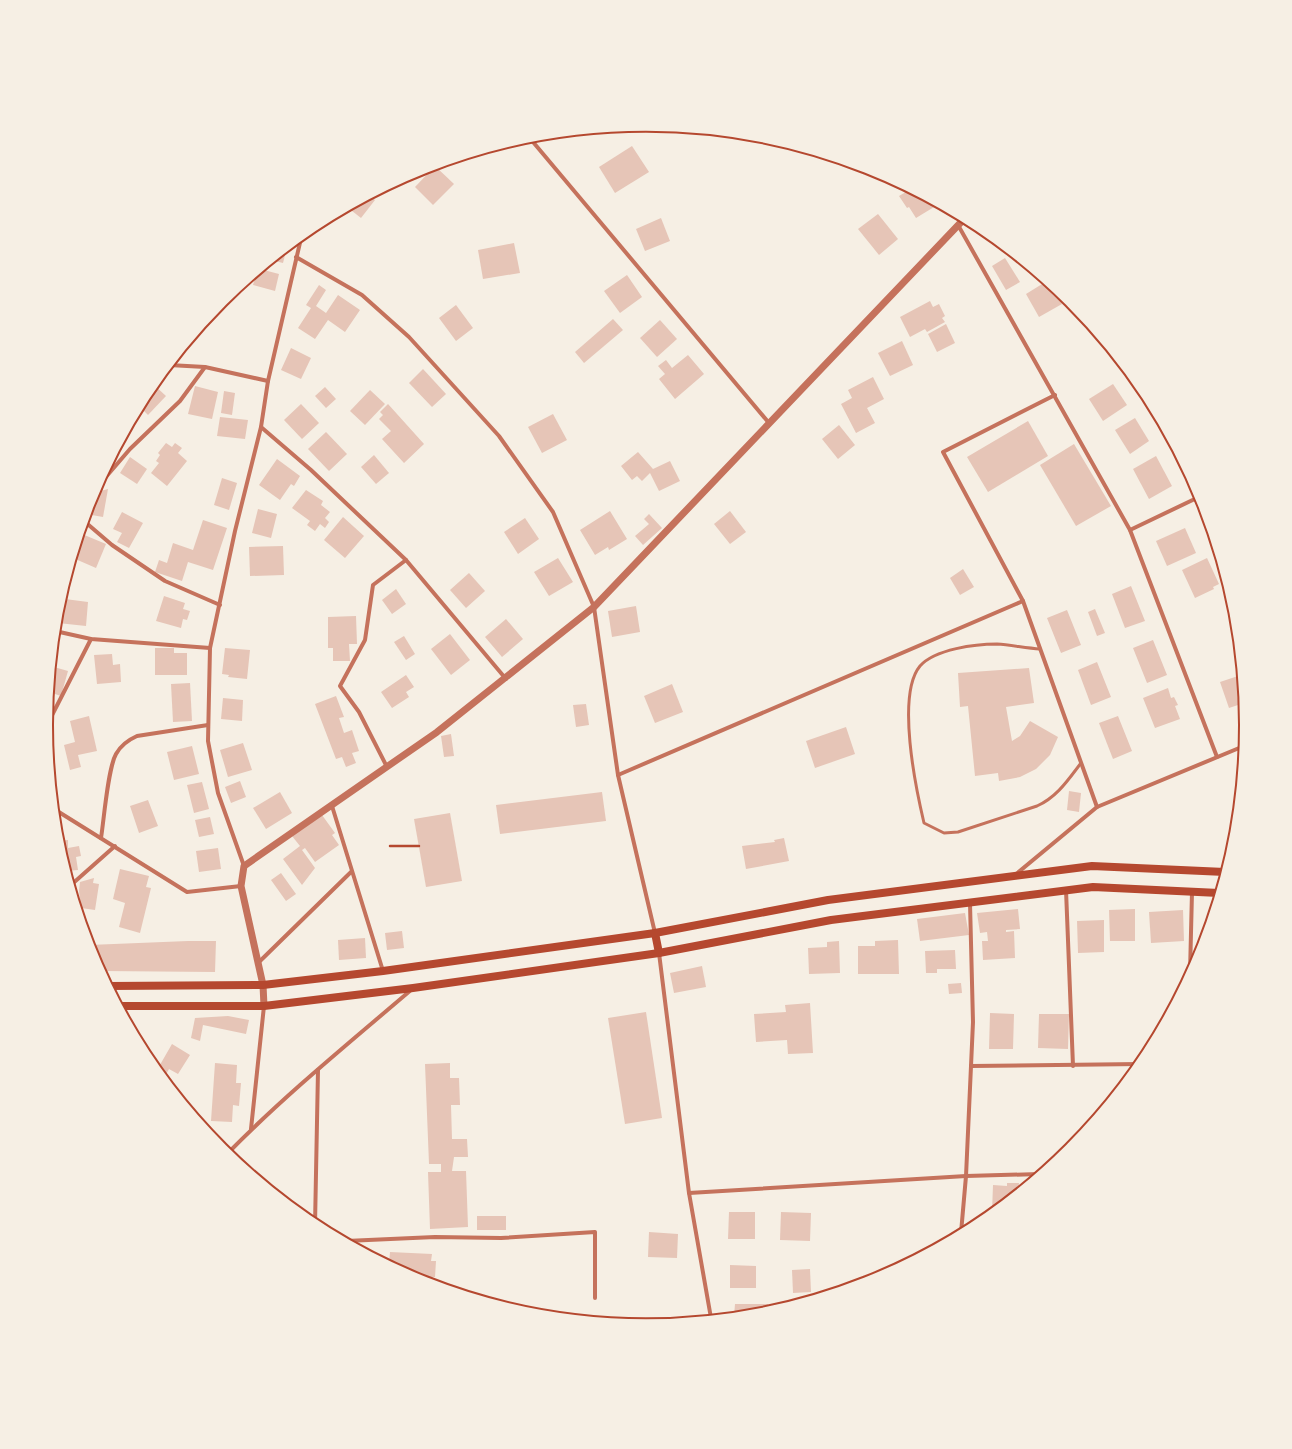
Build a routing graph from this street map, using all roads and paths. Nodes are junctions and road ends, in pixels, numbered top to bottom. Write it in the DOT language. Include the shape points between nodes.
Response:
graph roads {
  1 [pos="533,142"];
  2 [pos="961,222"];
  3 [pos="958,225"];
  4 [pos="300,244"];
  5 [pos="296,257"];
  6 [pos="175,365"];
  7 [pos="204,367"];
  8 [pos="268,381"];
  9 [pos="1055,395"];
  10 [pos="769,423"];
  11 [pos="261,427"];
  12 [pos="109,473"];
  13 [pos="1194,499"];
  14 [pos="88,524"];
  15 [pos="1130,530"];
  16 [pos="406,560"];
  17 [pos="1023,601"];
  18 [pos="220,605"];
  19 [pos="594,607"];
  20 [pos="60,632"];
  21 [pos="91,639"];
  22 [pos="210,648"];
  23 [pos="1040,649"];
  24 [pos="506,679"];
  25 [pos="53,713"];
  26 [pos="208,725"];
  27 [pos="1238,748"];
  28 [pos="1217,757"];
  29 [pos="1081,764"];
  30 [pos="387,767"];
  31 [pos="618,775"];
  32 [pos="332,806"];
  33 [pos="1097,808"];
  34 [pos="60,812"];
  35 [pos="101,838"];
  36 [pos="115,846"];
  37 [pos="390,846"];
  38 [pos="419,846"];
  39 [pos="244,866"];
  40 [pos="351,872"];
  41 [pos="1220,872"];
  42 [pos="1013,876"];
  43 [pos="74,882"];
  44 [pos="241,886"];
  45 [pos="1066,890"];
  46 [pos="1192,892"];
  47 [pos="1215,893"];
  48 [pos="970,903"];
  49 [pos="655,933"];
  50 [pos="659,953"];
  51 [pos="1190,959"];
  52 [pos="258,963"];
  53 [pos="383,971"];
  54 [pos="263,985"];
  55 [pos="114,986"];
  56 [pos="413,988"];
  57 [pos="124,1006"];
  58 [pos="264,1006"];
  59 [pos="1131,1064"];
  60 [pos="971,1066"];
  61 [pos="1074,1066"];
  62 [pos="318,1070"];
  63 [pos="251,1129"];
  64 [pos="233,1149"];
  65 [pos="1032,1174"];
  66 [pos="966,1176"];
  67 [pos="689,1193"];
  68 [pos="315,1217"];
  69 [pos="962,1226"];
  70 [pos="354,1241"];
  71 [pos="595,1298"];
  72 [pos="710,1313"];
  1 -- 10 [label="street"];
  2 -- 3 [label="street"];
  3 -- 9 [label="street"];
  3 -- 10 [label="street"];
  4 -- 5 [label="street"];
  5 -- 8 [label="street"];
  5 -- 19 [label="street" via="362,295 409,336 499,436 553,512"];
  6 -- 7 [label="street"];
  7 -- 8 [label="street"];
  7 -- 12 [label="street" via="180,401 130,449"];
  8 -- 11 [label="street"];
  9 -- 15 [label="street"];
  9 -- 17 [label="street" via="943,452"];
  10 -- 19 [label="street"];
  11 -- 16 [label="street" via="311,470"];
  11 -- 18 [label="street"];
  13 -- 15 [label="street"];
  14 -- 18 [label="street" via="112,545 165,581"];
  15 -- 28 [label="street"];
  16 -- 24 [label="street"];
  16 -- 30 [label="street" via="373,585 365,640 340,686 359,712"];
  17 -- 23 [label="street"];
  17 -- 31 [label="street"];
  18 -- 22 [label="street"];
  19 -- 24 [label="street"];
  19 -- 31 [label="street"];
  20 -- 21 [label="street"];
  21 -- 22 [label="street"];
  21 -- 25 [label="street"];
  22 -- 26 [label="street"];
  23 -- 29 [label="street"];
  23 -- 29 [label="lane" via="997,644 953,649 933,657 920,666 910,691 909,718 914,777 924,823 944,833 958,832 1037,806 1058,792"];
  24 -- 30 [label="street" via="438,732"];
  26 -- 35 [label="street" via="137,736 124,743 115,755 113,763"];
  26 -- 39 [label="street" via="208,741 218,793"];
  27 -- 28 [label="street"];
  28 -- 33 [label="street"];
  29 -- 33 [label="street"];
  30 -- 32 [label="street"];
  31 -- 49 [label="street"];
  32 -- 39 [label="street"];
  32 -- 40 [label="street"];
  33 -- 42 [label="street"];
  34 -- 35 [label="street"];
  35 -- 36 [label="street"];
  36 -- 43 [label="street"];
  36 -- 44 [label="street" via="187,892"];
  37 -- 38 [label="path"];
  39 -- 44 [label="street"];
  40 -- 52 [label="street"];
  40 -- 53 [label="street"];
  41 -- 42 [label="main road" via="1092,866"];
  42 -- 49 [label="main road" via="828,900"];
  44 -- 52 [label="street"];
  45 -- 46 [label="main road" via="1093,887"];
  45 -- 48 [label="main road"];
  45 -- 61 [label="street"];
  46 -- 47 [label="main road"];
  46 -- 51 [label="street"];
  48 -- 50 [label="main road" via="831,920"];
  48 -- 60 [label="street" via="973,1022"];
  49 -- 50 [label="main road"];
  49 -- 53 [label="main road"];
  50 -- 56 [label="main road"];
  50 -- 67 [label="street"];
  52 -- 54 [label="street"];
  53 -- 54 [label="main road"];
  54 -- 55 [label="main road"];
  54 -- 58 [label="street"];
  56 -- 58 [label="main road"];
  56 -- 62 [label="street"];
  57 -- 58 [label="main road"];
  58 -- 63 [label="street"];
  59 -- 61 [label="street"];
  60 -- 61 [label="street"];
  60 -- 66 [label="street"];
  62 -- 63 [label="street"];
  62 -- 68 [label="street"];
  63 -- 64 [label="street"];
  65 -- 66 [label="street"];
  66 -- 67 [label="street"];
  66 -- 69 [label="street"];
  67 -- 72 [label="street"];
  70 -- 71 [label="street" via="435,1237 501,1238 595,1232"];
}
